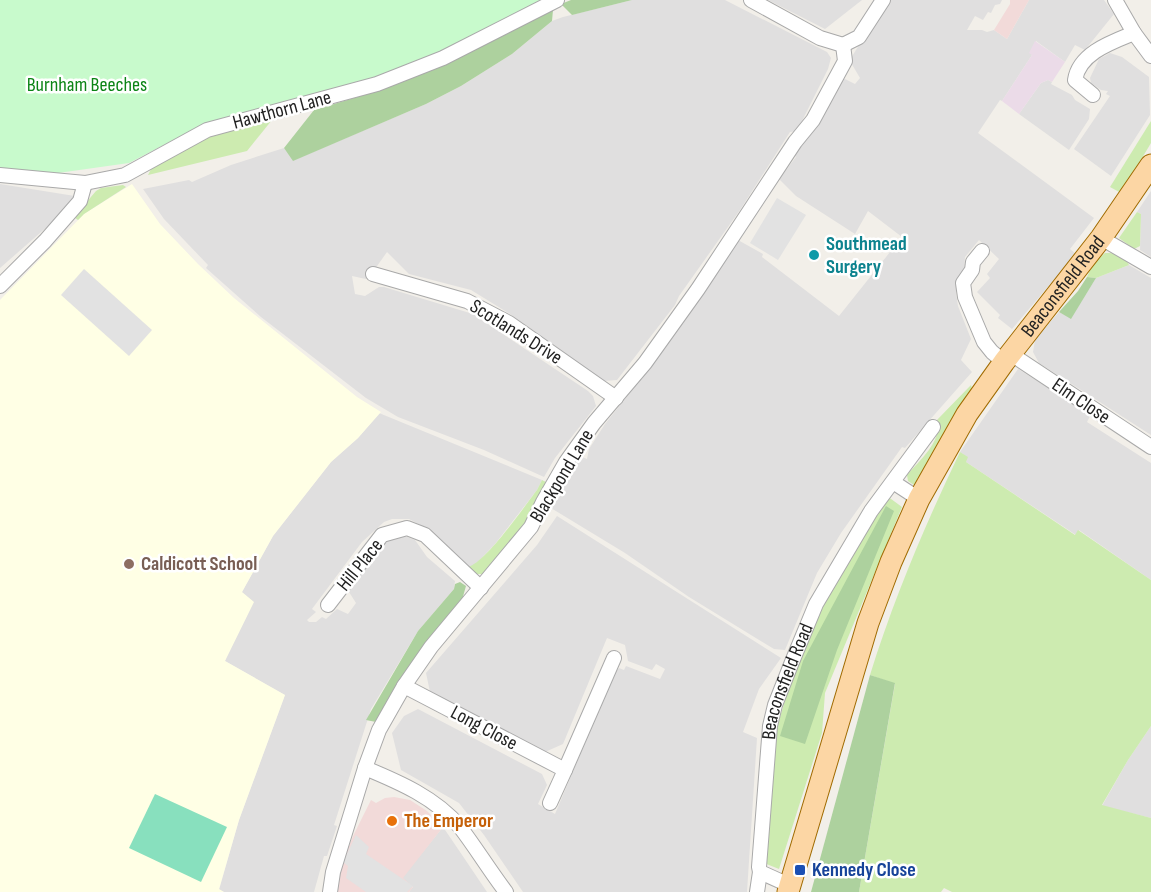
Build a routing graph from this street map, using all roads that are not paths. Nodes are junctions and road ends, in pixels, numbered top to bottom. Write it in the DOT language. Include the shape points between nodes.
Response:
graph roads {
  1 [pos="557,0"];
  2 [pos="751,0"];
  3 [pos="883,0"];
  4 [pos="1114,0"];
  5 [pos="1134,33"];
  6 [pos="843,45"];
  7 [pos="1151,56"];
  8 [pos="1093,94"];
  9 [pos="1151,165"];
  10 [pos="0,175"];
  11 [pos="85,183"];
  12 [pos="1101,238"];
  13 [pos="982,251"];
  14 [pos="1151,267"];
  15 [pos="373,274"];
  16 [pos="0,286"];
  17 [pos="1007,358"];
  18 [pos="616,398"];
  19 [pos="933,427"];
  20 [pos="1151,447"];
  21 [pos="893,482"];
  22 [pos="919,499"];
  23 [pos="482,588"];
  24 [pos="328,605"];
  25 [pos="614,658"];
  26 [pos="404,686"];
  27 [pos="365,768"];
  28 [pos="565,770"];
  29 [pos="550,803"];
  30 [pos="760,872"];
  31 [pos="790,889"];
  32 [pos="330,892"];
  33 [pos="506,892"];
  34 [pos="757,892"];
  1 -- 11 [label="street, Hawthorn Lane" via="443,58 388,80 207,130 125,175"];
  2 -- 6 [label="street" via="820,38"];
  3 -- 6 [label="street" via="859,37"];
  4 -- 5 [label="street"];
  5 -- 7 [label="street"];
  5 -- 8 [label="street" via="1088,57 1076,74 1075,80"];
  6 -- 18 [label="street, Blackpond Lane" via="845,61 813,120 698,289"];
  9 -- 12 [label="main road, Beaconsfield Road"];
  10 -- 11 [label="street, Hawthorn Lane"];
  11 -- 16 [label="street" via="80,201"];
  12 -- 14 [label="street"];
  12 -- 17 [label="main road, Beaconsfield Road"];
  13 -- 17 [label="street" via="963,283 965,297 984,342 992,352"];
  15 -- 18 [label="street, Scotlands Drive" via="467,301 509,323"];
  17 -- 20 [label="street, Elm Close"];
  17 -- 22 [label="main road, Beaconsfield Road" via="967,414"];
  18 -- 23 [label="street, Blackpond Lane" via="566,462 531,527"];
  19 -- 21 [label="street, Beaconsfield Road"];
  21 -- 22 [label="street"];
  21 -- 30 [label="street, Beaconsfield Road" via="871,511 816,604 775,705 760,832"];
  22 -- 31 [label="main road, Beaconsfield Road" via="868,623"];
  23 -- 24 [label="street, Hill Place" via="425,535 407,528 382,535"];
  23 -- 26 [label="street, Blackpond Lane" via="430,647"];
  25 -- 28 [label="street"];
  26 -- 27 [label="street, Blackpond Lane" via="379,730"];
  26 -- 28 [label="street, Long Close"];
  27 -- 32 [label="street, Blackpond Lane"];
  27 -- 33 [label="street" via="431,800 459,826"];
  28 -- 29 [label="street"];
  30 -- 31 [label="street, Beaconsfield Road"];
  30 -- 34 [label="street"];
}
